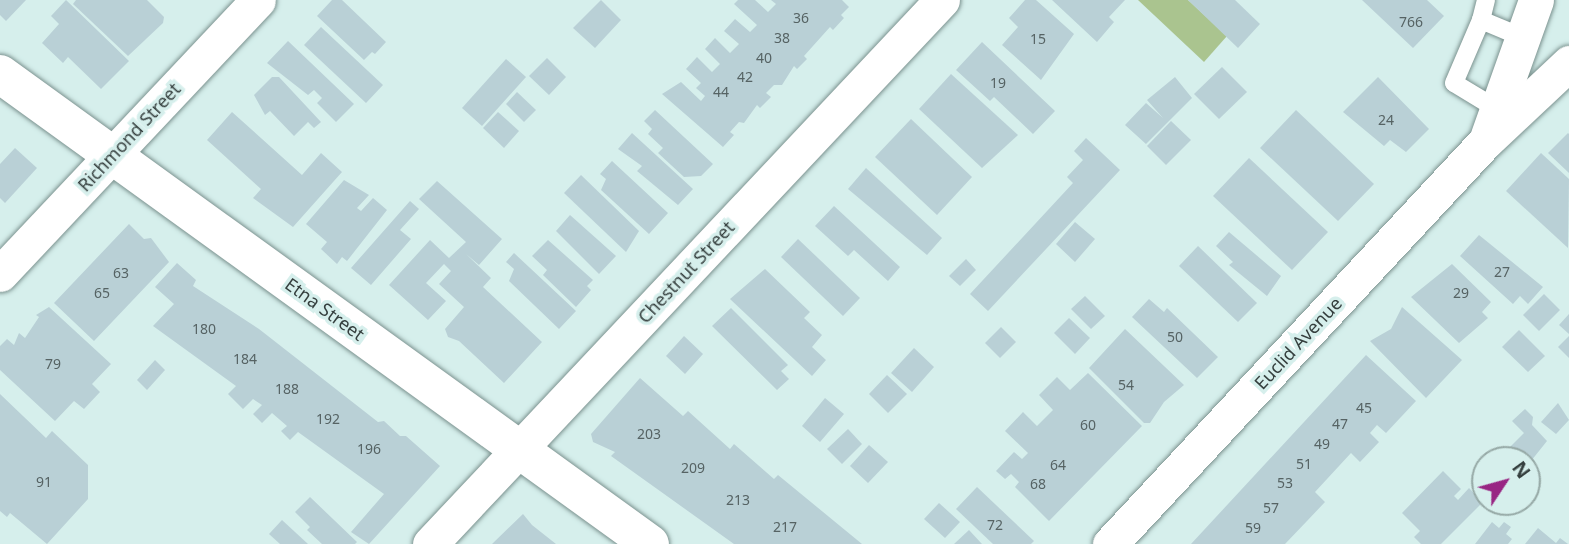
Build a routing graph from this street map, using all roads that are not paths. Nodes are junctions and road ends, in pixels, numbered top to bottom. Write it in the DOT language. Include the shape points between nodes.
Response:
graph roads {
  1 [pos="258,0"];
  2 [pos="942,0"];
  3 [pos="1486,0"];
  4 [pos="1536,0"];
  5 [pos="1481,20"];
  6 [pos="1524,38"];
  7 [pos="1569,63"];
  8 [pos="0,74"];
  9 [pos="1497,108"];
  10 [pos="1486,141"];
  11 [pos="112,155"];
  12 [pos="0,274"];
  13 [pos="519,449"];
  14 [pos="430,544"];
  15 [pos="650,544"];
  16 [pos="1110,544"];
  1 -- 11 [label="street, Richmond Street"];
  2 -- 13 [label="street, Chestnut Street"];
  3 -- 5 [label="lane"];
  4 -- 6 [label="street, Euclid Avenue"];
  5 -- 6 [label="lane"];
  5 -- 9 [label="lane" via="1454,83"];
  6 -- 9 [label="street, Euclid Avenue"];
  7 -- 10 [label="street, Euclid Avenue"];
  8 -- 11 [label="main road, Etna Street"];
  9 -- 10 [label="street, Euclid Avenue"];
  10 -- 16 [label="street, Euclid Avenue"];
  11 -- 12 [label="street, Richmond Street"];
  11 -- 13 [label="main road, Etna Street"];
  13 -- 14 [label="street, Chestnut Street"];
  13 -- 15 [label="main road, Etna Street"];
}
